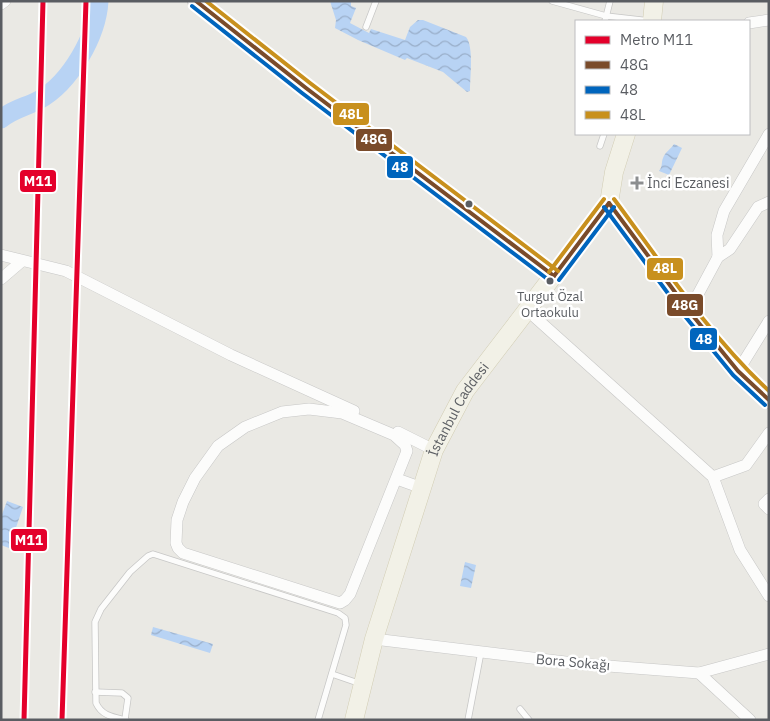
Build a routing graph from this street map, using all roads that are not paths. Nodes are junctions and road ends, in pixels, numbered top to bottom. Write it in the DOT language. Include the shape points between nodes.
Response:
graph roads {
  1 [pos="5,1"];
  2 [pos="196,1"];
  3 [pos="376,1"];
  4 [pos="552,1"];
  5 [pos="610,1"];
  6 [pos="654,1"];
  7 [pos="1,4"];
  8 [pos="606,18"];
  9 [pos="637,20"];
  10 [pos="652,20"];
  11 [pos="769,20"];
  12 [pos="750,23"];
  13 [pos="366,27"];
  14 [pos="769,134"];
  15 [pos="604,135"];
  16 [pos="626,135"];
  17 [pos="600,146"];
  18 [pos="769,202"];
  19 [pos="610,203"];
  20 [pos="1,255"];
  21 [pos="718,257"];
  22 [pos="22,261"];
  23 [pos="554,276"];
  24 [pos="1,279"];
  25 [pos="527,310"];
  26 [pos="689,311"];
  27 [pos="769,320"];
  28 [pos="738,371"];
  29 [pos="769,400"];
  30 [pos="769,433"];
  31 [pos="434,450"];
  32 [pos="713,477"];
  33 [pos="397,479"];
  34 [pos="422,488"];
  35 [pos="769,499"];
  36 [pos="769,509"];
  37 [pos="769,596"];
  38 [pos="374,639"];
  39 [pos="481,652"];
  40 [pos="769,654"];
  41 [pos="699,673"];
  42 [pos="332,674"];
  43 [pos="363,685"];
  44 [pos="95,692"];
  45 [pos="520,709"];
  46 [pos="126,720"];
  47 [pos="318,720"];
  48 [pos="354,720"];
  49 [pos="468,720"];
  50 [pos="529,720"];
  51 [pos="750,720"];
  1 -- 7 [label="street"];
  2 -- 23 [label="street"];
  3 -- 13 [label="lane"];
  4 -- 8 [label="lane"];
  5 -- 8 [label="lane"];
  6 -- 10 [label="main road"];
  8 -- 9 [label="lane"];
  11 -- 12 [label="street"];
  14 -- 21 [label="street" via="724,212 717,235"];
  15 -- 17 [label="lane"];
  16 -- 19 [label="main road" via="614,172"];
  18 -- 21 [label="street" via="758,207 730,249"];
  19 -- 23 [label="main road, İstanbul Caddesi"];
  19 -- 26 [label="street"];
  20 -- 22 [label="street"];
  21 -- 26 [label="street"];
  22 -- 24 [label="street"];
  22 -- 31 [label="street" via="66,271 231,355"];
  23 -- 25 [label="main road, İstanbul Caddesi"];
  25 -- 31 [label="main road, İstanbul Caddesi" via="465,391"];
  25 -- 32 [label="street"];
  26 -- 28 [label="street"];
  27 -- 28 [label="street"];
  28 -- 29 [label="street"];
  30 -- 32 [label="street" via="746,465"];
  31 -- 34 [label="main road, İstanbul Caddesi"];
  32 -- 37 [label="street" via="740,550"];
  33 -- 33 [label="street" via="350,594 340,604 183,553 178,548 178,520 183,502 195,478 218,446 245,427 282,412 309,409 342,413 394,434 407,451"];
  33 -- 34 [label="street"];
  34 -- 38 [label="main road, İstanbul Caddesi"];
  35 -- 36 [label="street" via="764,504"];
  38 -- 39 [label="street, Bora Sokağı"];
  38 -- 43 [label="main road, İstanbul Caddesi"];
  39 -- 41 [label="street, Bora Sokağı"];
  39 -- 49 [label="lane"];
  40 -- 41 [label="street, Bora Sokağı"];
  41 -- 51 [label="street"];
  42 -- 43 [label="lane"];
  42 -- 44 [label="lane" via="346,625 345,618 338,613 153,554 130,572 101,609 95,622"];
  42 -- 47 [label="lane"];
  43 -- 48 [label="main road, İstanbul Caddesi"];
  44 -- 46 [label="lane" via="100,710"];
  44 -- 46 [label="lane" via="126,695"];
  45 -- 50 [label="lane"];
}
